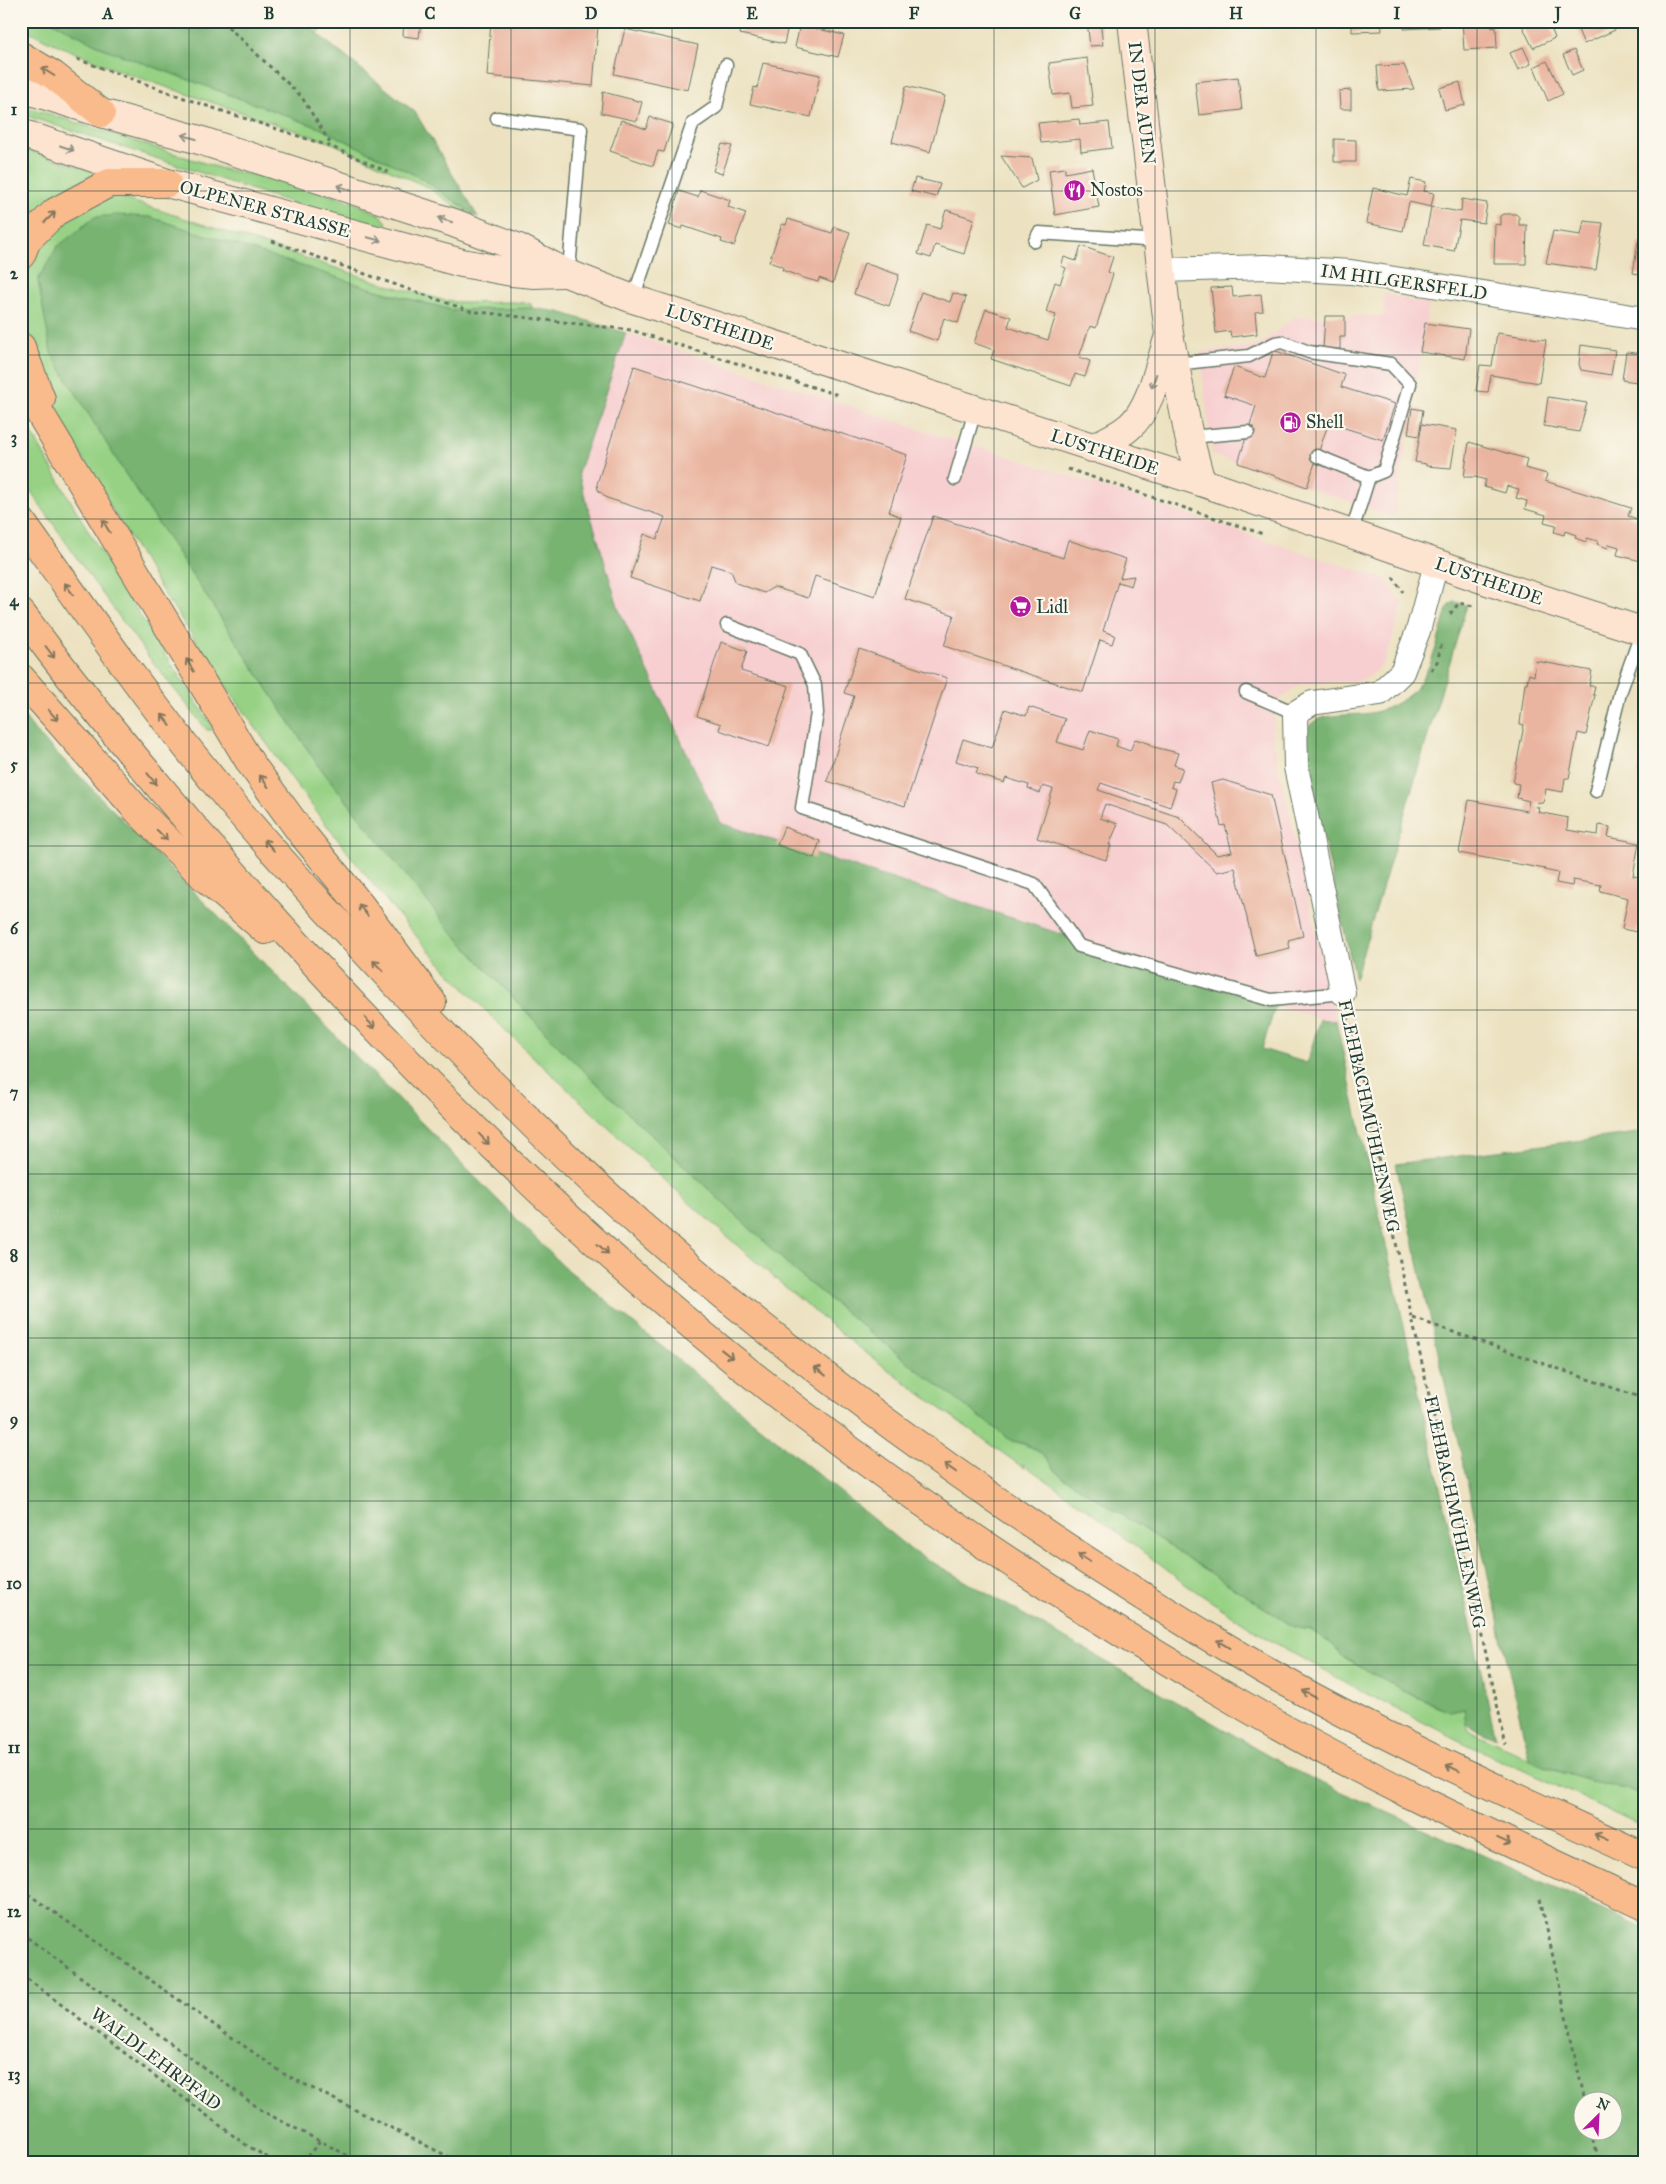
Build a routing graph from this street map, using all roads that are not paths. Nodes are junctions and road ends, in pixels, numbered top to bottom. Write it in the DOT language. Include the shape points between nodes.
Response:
graph roads {
  1 [pos="1132,21"];
  2 [pos="21,56"];
  3 [pos="726,65"];
  4 [pos="21,88"];
  5 [pos="101,113"];
  6 [pos="497,118"];
  7 [pos="21,133"];
  8 [pos="167,182"];
  9 [pos="1035,241"];
  10 [pos="1159,241"];
  11 [pos="21,255"];
  12 [pos="1162,270"];
  13 [pos="512,272"];
  14 [pos="566,273"];
  15 [pos="633,299"];
  16 [pos="1645,318"];
  17 [pos="1169,334"];
  18 [pos="21,347"];
  19 [pos="1175,364"];
  20 [pos="21,382"];
  21 [pos="975,411"];
  22 [pos="1248,432"];
  23 [pos="1189,437"];
  24 [pos="58,445"];
  25 [pos="1092,448"];
  26 [pos="1317,456"];
  27 [pos="1369,477"];
  28 [pos="955,478"];
  29 [pos="1201,482"];
  30 [pos="21,521"];
  31 [pos="1351,534"];
  32 [pos="1436,564"];
  33 [pos="21,613"];
  34 [pos="727,625"];
  35 [pos="1643,632"];
  36 [pos="21,678"];
  37 [pos="1246,692"];
  38 [pos="1295,713"];
  39 [pos="1596,791"];
  40 [pos="336,988"];
  41 [pos="1343,993"];
  42 [pos="496,1090"];
  43 [pos="1645,1857"];
  44 [pos="1645,1906"];
  1 -- 10 [label="main road, IN DER AUEN"];
  5 -- 2 [label="highway, one-way" via="53,75"];
  3 -- 15 [label="lane" via="716,107 693,123"];
  4 -- 5 [label="main road"];
  14 -- 5 [label="main road, LUSTHEIDE, one-way" via="519,248 454,223 196,139"];
  6 -- 14 [label="lane" via="581,129"];
  7 -- 8 [label="main road, OLPENER STRASSE, one-way"];
  11 -- 8 [label="highway, one-way" via="28,240 55,212 109,183"];
  8 -- 13 [label="main road, OLPENER STRASSE, one-way" via="462,263"];
  9 -- 10 [label="lane" via="1039,233"];
  10 -- 12 [label="main road, IN DER AUEN"];
  12 -- 16 [label="street, IM HILGERSFELD" via="1266,267 1351,272"];
  12 -- 17 [label="main road, IN DER AUEN"];
  13 -- 14 [label="main road, LUSTHEIDE"];
  14 -- 15 [label="main road, LUSTHEIDE"];
  15 -- 21 [label="main road, LUSTHEIDE"];
  17 -- 19 [label="main road, IN DER AUEN"];
  17 -- 25 [label="main road, IN DER AUEN, one-way" via="1148,397 1135,422"];
  18 -- 24 [label="highway"];
  19 -- 23 [label="main road, IN DER AUEN"];
  19 -- 27 [label="lane" via="1249,356 1282,342 1309,352 1391,364 1410,384 1384,471"];
  20 -- 24 [label="highway"];
  21 -- 25 [label="main road, LUSTHEIDE"];
  21 -- 28 [label="lane"];
  22 -- 23 [label="lane"];
  23 -- 29 [label="main road, IN DER AUEN"];
  42 -- 24 [label="highway, one-way" via="421,986 251,764"];
  25 -- 29 [label="main road, LUSTHEIDE"];
  26 -- 27 [label="lane"];
  27 -- 31 [label="lane"];
  29 -- 31 [label="main road, LUSTHEIDE"];
  42 -- 30 [label="highway, one-way" via="322,906 224,794 125,667"];
  31 -- 32 [label="main road, LUSTHEIDE"];
  32 -- 35 [label="main road, LUSTHEIDE"];
  32 -- 38 [label="street" via="1418,631 1402,672 1380,693 1312,703"];
  33 -- 40 [label="highway, one-way" via="71,681 176,809"];
  34 -- 41 [label="lane" via="800,654 815,685 817,713 802,808 1034,884 1079,946 1271,1000"];
  35 -- 39 [label="lane" via="1620,692"];
  36 -- 40 [label="highway, one-way" via="138,811 204,878"];
  37 -- 38 [label="lane"];
  38 -- 41 [label="street, FLEHBACHMÜHLENWEG" via="1296,767"];
  40 -- 44 [label="highway, one-way" via="490,1146 589,1238 690,1325 839,1442 958,1527 1079,1606 1243,1706 1460,1820"];
  43 -- 42 [label="highway, one-way" via="1454,1769 1264,1670 991,1497 879,1418 715,1287 635,1220"];
}
